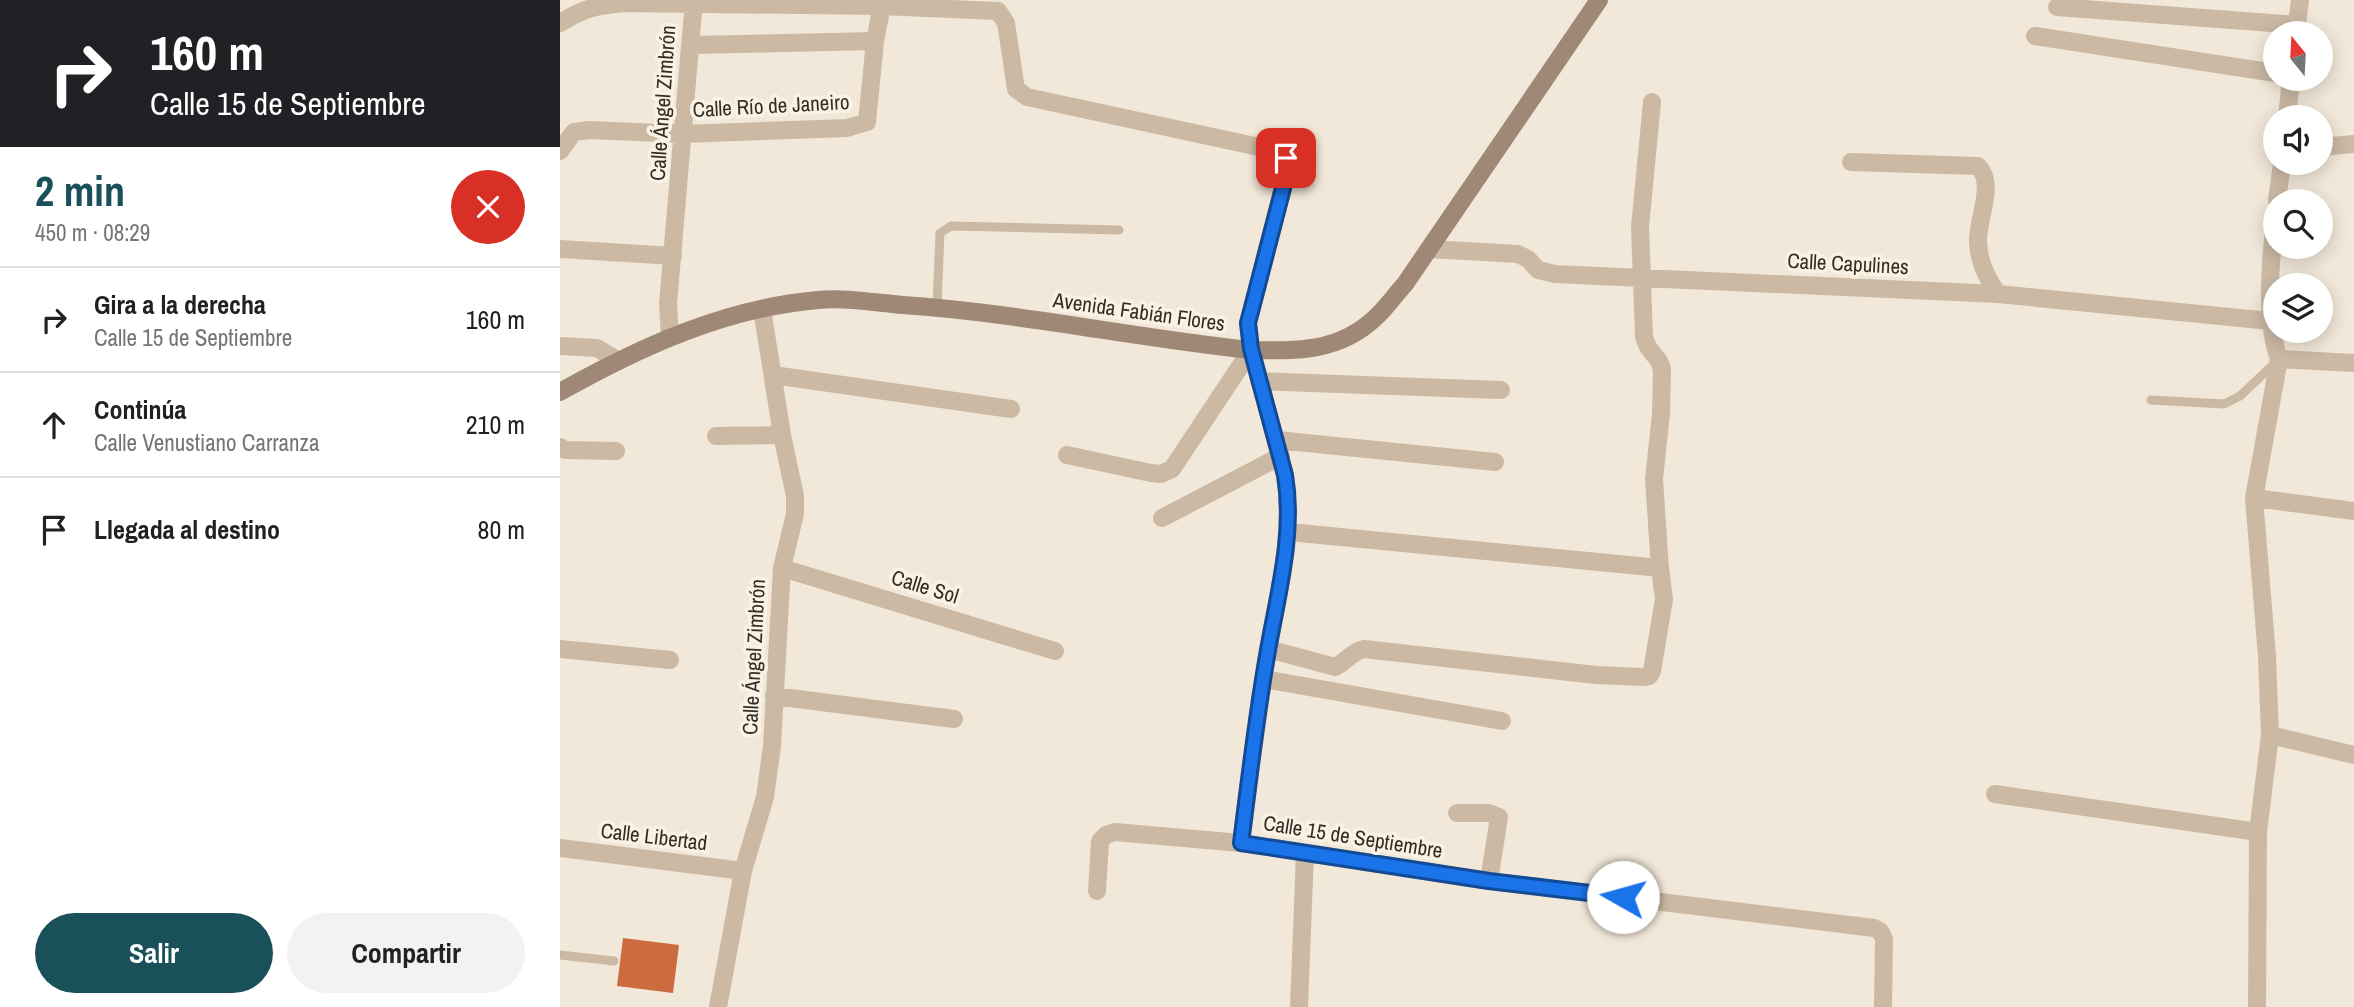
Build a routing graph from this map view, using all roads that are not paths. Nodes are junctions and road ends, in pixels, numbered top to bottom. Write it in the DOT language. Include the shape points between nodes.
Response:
graph roads {
  1 [pos="1599,0"];
  2 [pos="2300,0"];
  3 [pos="693,3"];
  4 [pos="882,3"];
  5 [pos="1002,6"];
  6 [pos="2057,7"];
  7 [pos="2298,21"];
  8 [pos="560,23"];
  9 [pos="2263,26"];
  10 [pos="2035,36"];
  11 [pos="875,41"];
  12 [pos="691,45"];
  13 [pos="2263,71"];
  14 [pos="1652,102"];
  15 [pos="683,134"];
  16 [pos="2354,144"];
  17 [pos="2333,146"];
  18 [pos="560,151"];
  19 [pos="1852,162"];
  20 [pos="1119,230"];
  21 [pos="1429,249"];
  22 [pos="561,255"];
  23 [pos="673,256"];
  24 [pos="1642,277"];
  25 [pos="1998,294"];
  26 [pos="937,307"];
  27 [pos="762,309"];
  28 [pos="2263,320"];
  29 [pos="670,336"];
  30 [pos="2273,343"];
  31 [pos="560,346"];
  32 [pos="1251,349"];
  33 [pos="2280,359"];
  34 [pos="617,360"];
  35 [pos="2354,363"];
  36 [pos="773,374"];
  37 [pos="1259,381"];
  38 [pos="1502,390"];
  39 [pos="560,392"];
  40 [pos="2151,400"];
  41 [pos="1011,409"];
  42 [pos="782,435"];
  43 [pos="716,436"];
  44 [pos="560,447"];
  45 [pos="1279,448"];
  46 [pos="616,450"];
  47 [pos="1067,455"];
  48 [pos="1495,462"];
  49 [pos="2254,498"];
  50 [pos="2354,511"];
  51 [pos="1162,518"];
  52 [pos="1289,532"];
  53 [pos="782,568"];
  54 [pos="1660,568"];
  55 [pos="560,649"];
  56 [pos="1268,649"];
  57 [pos="1055,651"];
  58 [pos="670,660"];
  59 [pos="1263,679"];
  60 [pos="774,696"];
  61 [pos="954,719"];
  62 [pos="1502,721"];
  63 [pos="2270,735"];
  64 [pos="2354,755"];
  65 [pos="1995,794"];
  66 [pos="1457,813"];
  67 [pos="2258,832"];
  68 [pos="1241,843"];
  69 [pos="560,848"];
  70 [pos="1305,853"];
  71 [pos="743,871"];
  72 [pos="1489,881"];
  73 [pos="1097,891"];
  74 [pos="560,955"];
  75 [pos="614,961"];
  76 [pos="718,1007"];
  77 [pos="1299,1007"];
  78 [pos="1883,1007"];
  79 [pos="2257,1007"];
  1 -- 21 [label="main road, Avenida Fabián Flores"];
  2 -- 7 [label="street"];
  3 -- 4 [label="street"];
  3 -- 8 [label="street" via="596,6"];
  3 -- 12 [label="street, Calle Ángel Zimbrón"];
  4 -- 5 [label="street"];
  4 -- 11 [label="street"];
  5 -- 32 [label="street, Calle 15 de Septiembre" via="1016,89 1027,97 1278,151 1286,158 1288,169 1248,323"];
  6 -- 9 [label="street"];
  10 -- 13 [label="street"];
  11 -- 12 [label="street"];
  11 -- 15 [label="street, Calle Río de Janeiro" via="867,122 846,128"];
  12 -- 15 [label="street, Calle Ángel Zimbrón"];
  14 -- 24 [label="street" via="1640,227"];
  15 -- 18 [label="street, Calle Río de Janeiro" via="574,132"];
  15 -- 23 [label="street, Calle Ángel Zimbrón"];
  16 -- 17 [label="street"];
  19 -- 25 [label="street" via="1978,166 1986,184 1978,240 1981,263"];
  20 -- 26 [label="lane" via="951,226 940,233"];
  21 -- 24 [label="street, Calle Capulines" via="1518,254 1538,270 1555,274"];
  21 -- 32 [label="main road, Avenida Fabián Flores" via="1405,284 1356,333 1297,351"];
  22 -- 23 [label="street"];
  23 -- 29 [label="street, Calle Ángel Zimbrón"];
  24 -- 25 [label="street, Calle Capulines"];
  24 -- 54 [label="street" via="1644,337 1662,369 1654,479"];
  25 -- 28 [label="street, Calle Capulines"];
  26 -- 27 [label="main road, Avenida Fabián Flores" via="821,299"];
  26 -- 32 [label="main road, Avenida Fabián Flores"];
  27 -- 29 [label="main road, Avenida Fabián Flores"];
  27 -- 36 [label="street, Calle Ángel Zimbrón"];
  29 -- 34 [label="main road, Avenida Fabián Flores"];
  30 -- 33 [label="street"];
  31 -- 34 [label="street" via="597,348"];
  32 -- 37 [label="street, Calle 15 de Septiembre"];
  32 -- 47 [label="street" via="1172,469 1151,473"];
  33 -- 35 [label="street"];
  33 -- 40 [label="lane" via="2240,396 2224,404"];
  33 -- 49 [label="street"];
  34 -- 39 [label="main road, Avenida Fabián Flores"];
  36 -- 41 [label="street"];
  36 -- 42 [label="street, Calle Ángel Zimbrón"];
  37 -- 38 [label="street"];
  37 -- 45 [label="street, Calle 15 de Septiembre"];
  42 -- 43 [label="street"];
  42 -- 53 [label="street, Calle Ángel Zimbrón" via="795,514"];
  44 -- 46 [label="street"];
  45 -- 48 [label="street"];
  45 -- 51 [label="street"];
  45 -- 52 [label="street, Calle 15 de Septiembre"];
  49 -- 50 [label="street"];
  49 -- 63 [label="street"];
  52 -- 54 [label="street"];
  52 -- 56 [label="street, Calle 15 de Septiembre"];
  53 -- 57 [label="street, Calle Sol"];
  53 -- 60 [label="street, Calle Ángel Zimbrón"];
  54 -- 56 [label="street" via="1664,599 1649,676 1596,675 1364,649 1335,667"];
  55 -- 58 [label="street"];
  56 -- 59 [label="street, Calle 15 de Septiembre"];
  59 -- 62 [label="street"];
  59 -- 68 [label="street, Calle 15 de Septiembre"];
  60 -- 61 [label="street"];
  60 -- 71 [label="street, Calle Ángel Zimbrón" via="765,797"];
  63 -- 64 [label="street"];
  63 -- 67 [label="street"];
  65 -- 67 [label="street"];
  66 -- 72 [label="street" via="1499,817"];
  67 -- 79 [label="street"];
  68 -- 70 [label="street, Calle 15 de Septiembre"];
  68 -- 73 [label="street" via="1115,832 1100,841"];
  69 -- 71 [label="street, Calle Libertad"];
  70 -- 72 [label="street, Calle 15 de Septiembre"];
  70 -- 77 [label="street"];
  71 -- 76 [label="street, Calle Ángel Zimbrón"];
  72 -- 78 [label="street, Calle 15 de Septiembre" via="1874,928 1884,939"];
  74 -- 75 [label="lane"];
}
